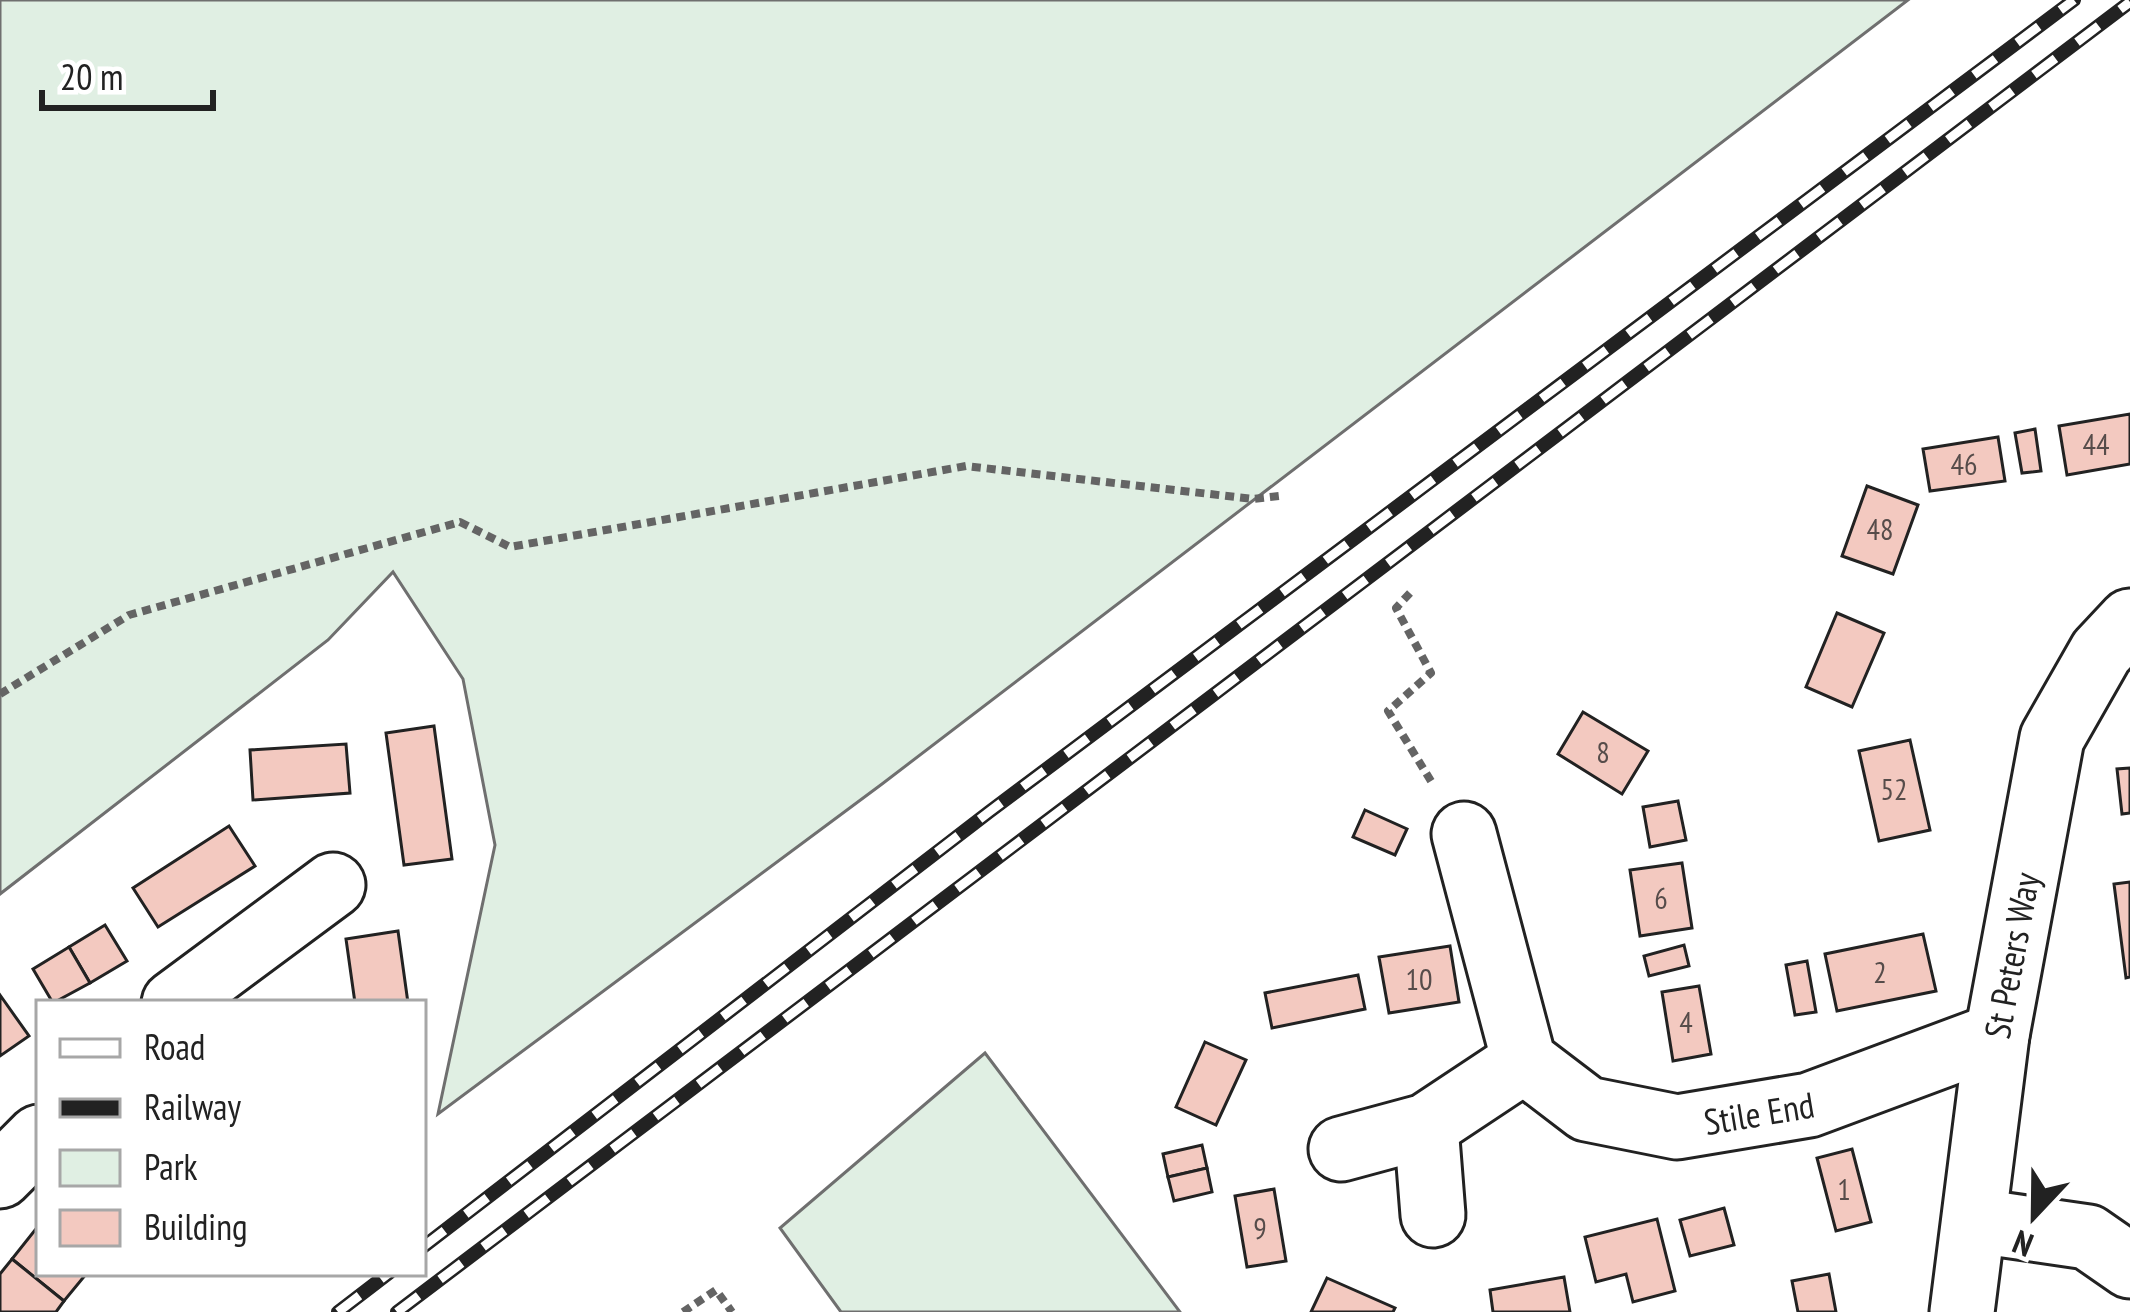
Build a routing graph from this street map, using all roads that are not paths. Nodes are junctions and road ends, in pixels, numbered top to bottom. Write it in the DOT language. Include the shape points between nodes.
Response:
graph roads {
  1 [pos="2130,621"];
  2 [pos="1463,834"];
  3 [pos="333,884"];
  4 [pos="178,1000"];
  5 [pos="1997,1035"];
  6 [pos="1524,1061"];
  7 [pos="1426,1126"];
  8 [pos="36,1140"];
  9 [pos="1341,1149"];
  10 [pos="0,1176"];
  11 [pos="1432,1215"];
  12 [pos="1977,1221"];
  13 [pos="2130,1266"];
  14 [pos="1962,1312"];
  1 -- 5 [label="street, St Peters Way" via="2102,652 2052,739"];
  2 -- 6 [label="street"];
  3 -- 4 [label="street"];
  5 -- 6 [label="street, Stile End" via="1809,1105 1677,1127 1587,1109"];
  5 -- 12 [label="street, St Peters Way"];
  6 -- 7 [label="street"];
  7 -- 9 [label="street"];
  7 -- 11 [label="street"];
  8 -- 10 [label="street"];
  12 -- 13 [label="street" via="2088,1237"];
  12 -- 14 [label="street, St Peters Way"];
}
